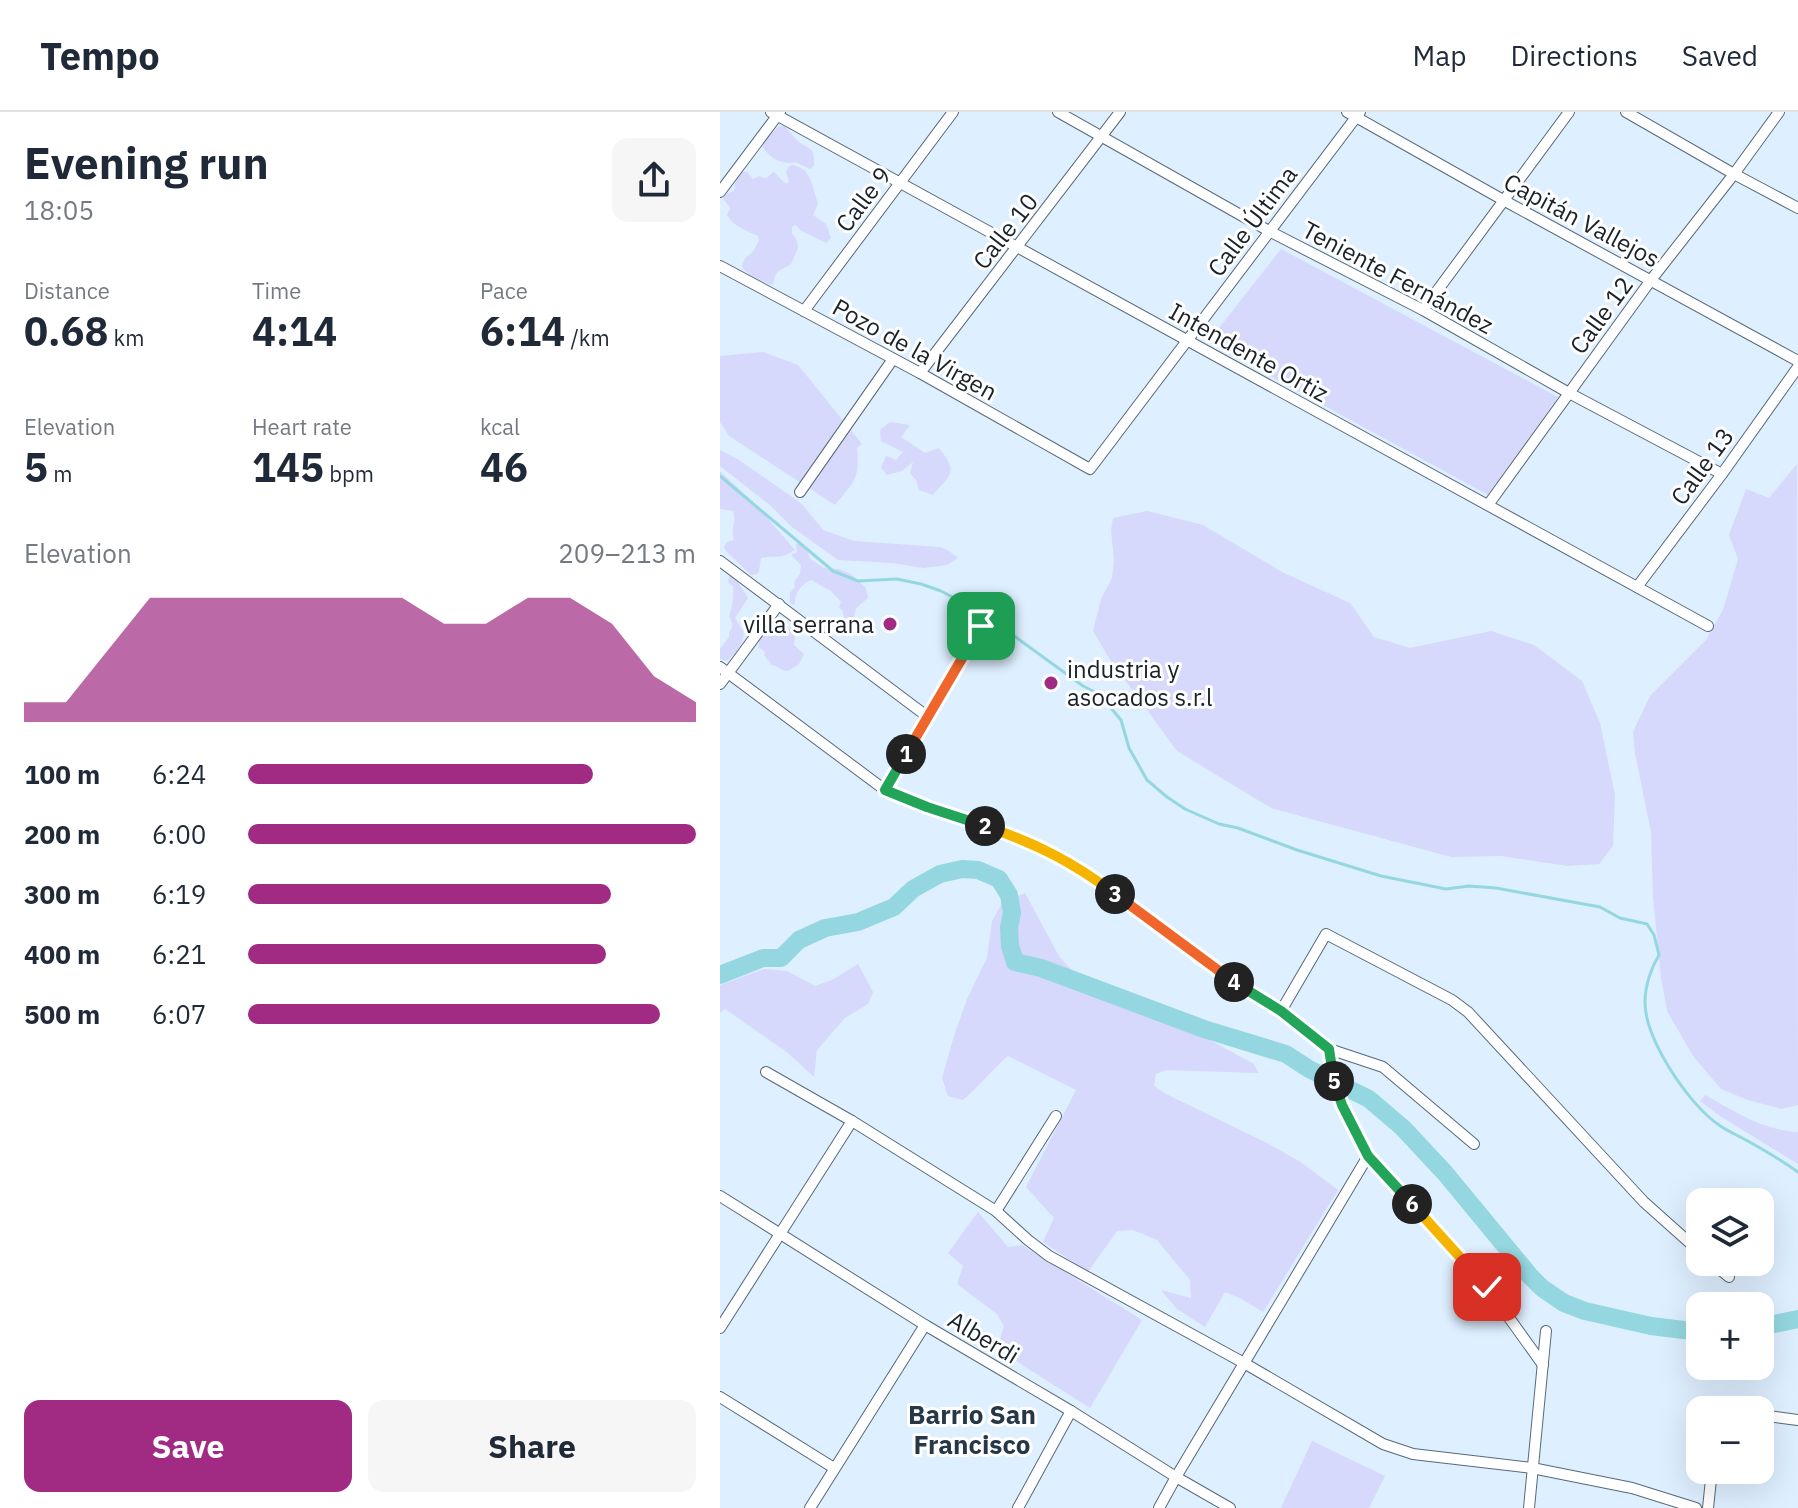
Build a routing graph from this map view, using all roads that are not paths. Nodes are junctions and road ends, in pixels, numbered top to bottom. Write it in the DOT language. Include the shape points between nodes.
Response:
graph roads {
  1 [pos="953,112"];
  2 [pos="1058,112"];
  3 [pos="1120,112"];
  4 [pos="1569,112"];
  5 [pos="1626,112"];
  6 [pos="1779,112"];
  7 [pos="776,113"];
  8 [pos="1355,114"];
  9 [pos="1103,137"];
  10 [pos="1734,174"];
  11 [pos="900,183"];
  12 [pos="720,192"];
  13 [pos="1505,201"];
  14 [pos="1798,208"];
  15 [pos="1269,231"];
  16 [pos="1018,247"];
  17 [pos="720,266"];
  18 [pos="1651,280"];
  19 [pos="1423,310"];
  20 [pos="804,311"];
  21 [pos="1187,341"];
  22 [pos="893,359"];
  23 [pos="1798,361"];
  24 [pos="1798,367"];
  25 [pos="920,373"];
  26 [pos="1569,393"];
  27 [pos="1090,469"];
  28 [pos="1722,474"];
  29 [pos="800,492"];
  30 [pos="1488,505"];
  31 [pos="720,561"];
  32 [pos="1637,587"];
  33 [pos="779,604"];
  34 [pos="981,626"];
  35 [pos="1708,626"];
  36 [pos="725,670"];
  37 [pos="720,684"];
  38 [pos="928,717"];
  39 [pos="885,790"];
  40 [pos="1281,1011"];
  41 [pos="1329,1049"];
  42 [pos="766,1072"];
  43 [pos="1056,1116"];
  44 [pos="852,1121"];
  45 [pos="1474,1144"];
  46 [pos="1368,1156"];
  47 [pos="720,1196"];
  48 [pos="996,1211"];
  49 [pos="780,1233"];
  50 [pos="1686,1240"];
  51 [pos="925,1325"];
  52 [pos="720,1328"];
  53 [pos="1546,1331"];
  54 [pos="1244,1363"];
  55 [pos="1543,1365"];
  56 [pos="720,1397"];
  57 [pos="1071,1411"];
  58 [pos="1774,1417"];
  59 [pos="1798,1420"];
  60 [pos="834,1468"];
  61 [pos="1532,1468"];
  62 [pos="1176,1477"];
  63 [pos="1711,1484"];
  64 [pos="810,1508"];
  65 [pos="1018,1508"];
  66 [pos="1159,1508"];
  67 [pos="1230,1508"];
  68 [pos="1529,1508"];
  69 [pos="1696,1508"];
  70 [pos="1708,1508"];
  1 -- 11 [label="street, Calle 9"];
  2 -- 9 [label="street, Teniente Fernández"];
  3 -- 9 [label="street, Calle 10"];
  4 -- 13 [label="street"];
  5 -- 10 [label="street"];
  6 -- 10 [label="street, Calle 12"];
  7 -- 11 [label="street, Intendente Ortiz"];
  7 -- 12 [label="street"];
  8 -- 13 [label="street, Capitán Vallejos"];
  8 -- 15 [label="street, Calle Última"];
  9 -- 15 [label="street, Teniente Fernández"];
  9 -- 16 [label="street, Calle 10"];
  10 -- 14 [label="street"];
  10 -- 18 [label="street, Calle 12"];
  11 -- 16 [label="street, Intendente Ortiz"];
  11 -- 20 [label="street, Calle 9"];
  13 -- 18 [label="street, Capitán Vallejos"];
  13 -- 19 [label="street"];
  15 -- 19 [label="street, Teniente Fernández"];
  15 -- 21 [label="street, Calle Última"];
  16 -- 21 [label="street, Intendente Ortiz"];
  16 -- 25 [label="street, Calle 10"];
  17 -- 20 [label="street, Pozo de la Virgen"];
  18 -- 23 [label="street, Capitán Vallejos"];
  18 -- 26 [label="street, Calle 12"];
  19 -- 26 [label="street, Teniente Fernández"];
  20 -- 22 [label="street, Pozo de la Virgen"];
  21 -- 27 [label="street, Calle Última"];
  21 -- 30 [label="street, Intendente Ortiz"];
  22 -- 25 [label="street, Pozo de la Virgen"];
  22 -- 29 [label="street"];
  24 -- 28 [label="street, Calle 13"];
  25 -- 27 [label="street, Pozo de la Virgen"];
  26 -- 28 [label="street, Teniente Fernández"];
  26 -- 30 [label="street, Calle 12"];
  28 -- 32 [label="street, Calle 13"];
  30 -- 32 [label="street, Intendente Ortiz"];
  31 -- 33 [label="street"];
  32 -- 35 [label="street, Intendente Ortiz"];
  33 -- 36 [label="street"];
  33 -- 38 [label="street"];
  34 -- 38 [label="street"];
  36 -- 37 [label="street"];
  36 -- 39 [label="street"];
  38 -- 39 [label="street"];
  39 -- 40 [label="street" via="1028,841 1074,864 1229,979"];
  40 -- 41 [label="street"];
  40 -- 50 [label="street" via="1326,934 1452,1000"];
  41 -- 45 [label="street" via="1383,1067"];
  41 -- 46 [label="street" via="1342,1105"];
  42 -- 44 [label="street"];
  43 -- 48 [label="street"];
  44 -- 48 [label="street"];
  44 -- 49 [label="street"];
  46 -- 54 [label="street"];
  46 -- 55 [label="street" via="1487,1287"];
  47 -- 49 [label="street, Alberdi"];
  48 -- 54 [label="street" via="1049,1256"];
  49 -- 51 [label="street, Alberdi"];
  49 -- 52 [label="street"];
  51 -- 57 [label="street, Alberdi"];
  51 -- 60 [label="street"];
  53 -- 55 [label="street"];
  54 -- 61 [label="street" via="1383,1444 1413,1454"];
  54 -- 62 [label="street"];
  55 -- 61 [label="street"];
  56 -- 60 [label="street"];
  57 -- 62 [label="street, Alberdi"];
  57 -- 65 [label="street"];
  58 -- 59 [label="street"];
  60 -- 64 [label="street"];
  61 -- 68 [label="street"];
  61 -- 69 [label="street" via="1632,1488"];
  62 -- 66 [label="street"];
  62 -- 67 [label="street, Alberdi"];
  63 -- 70 [label="street"];
}
